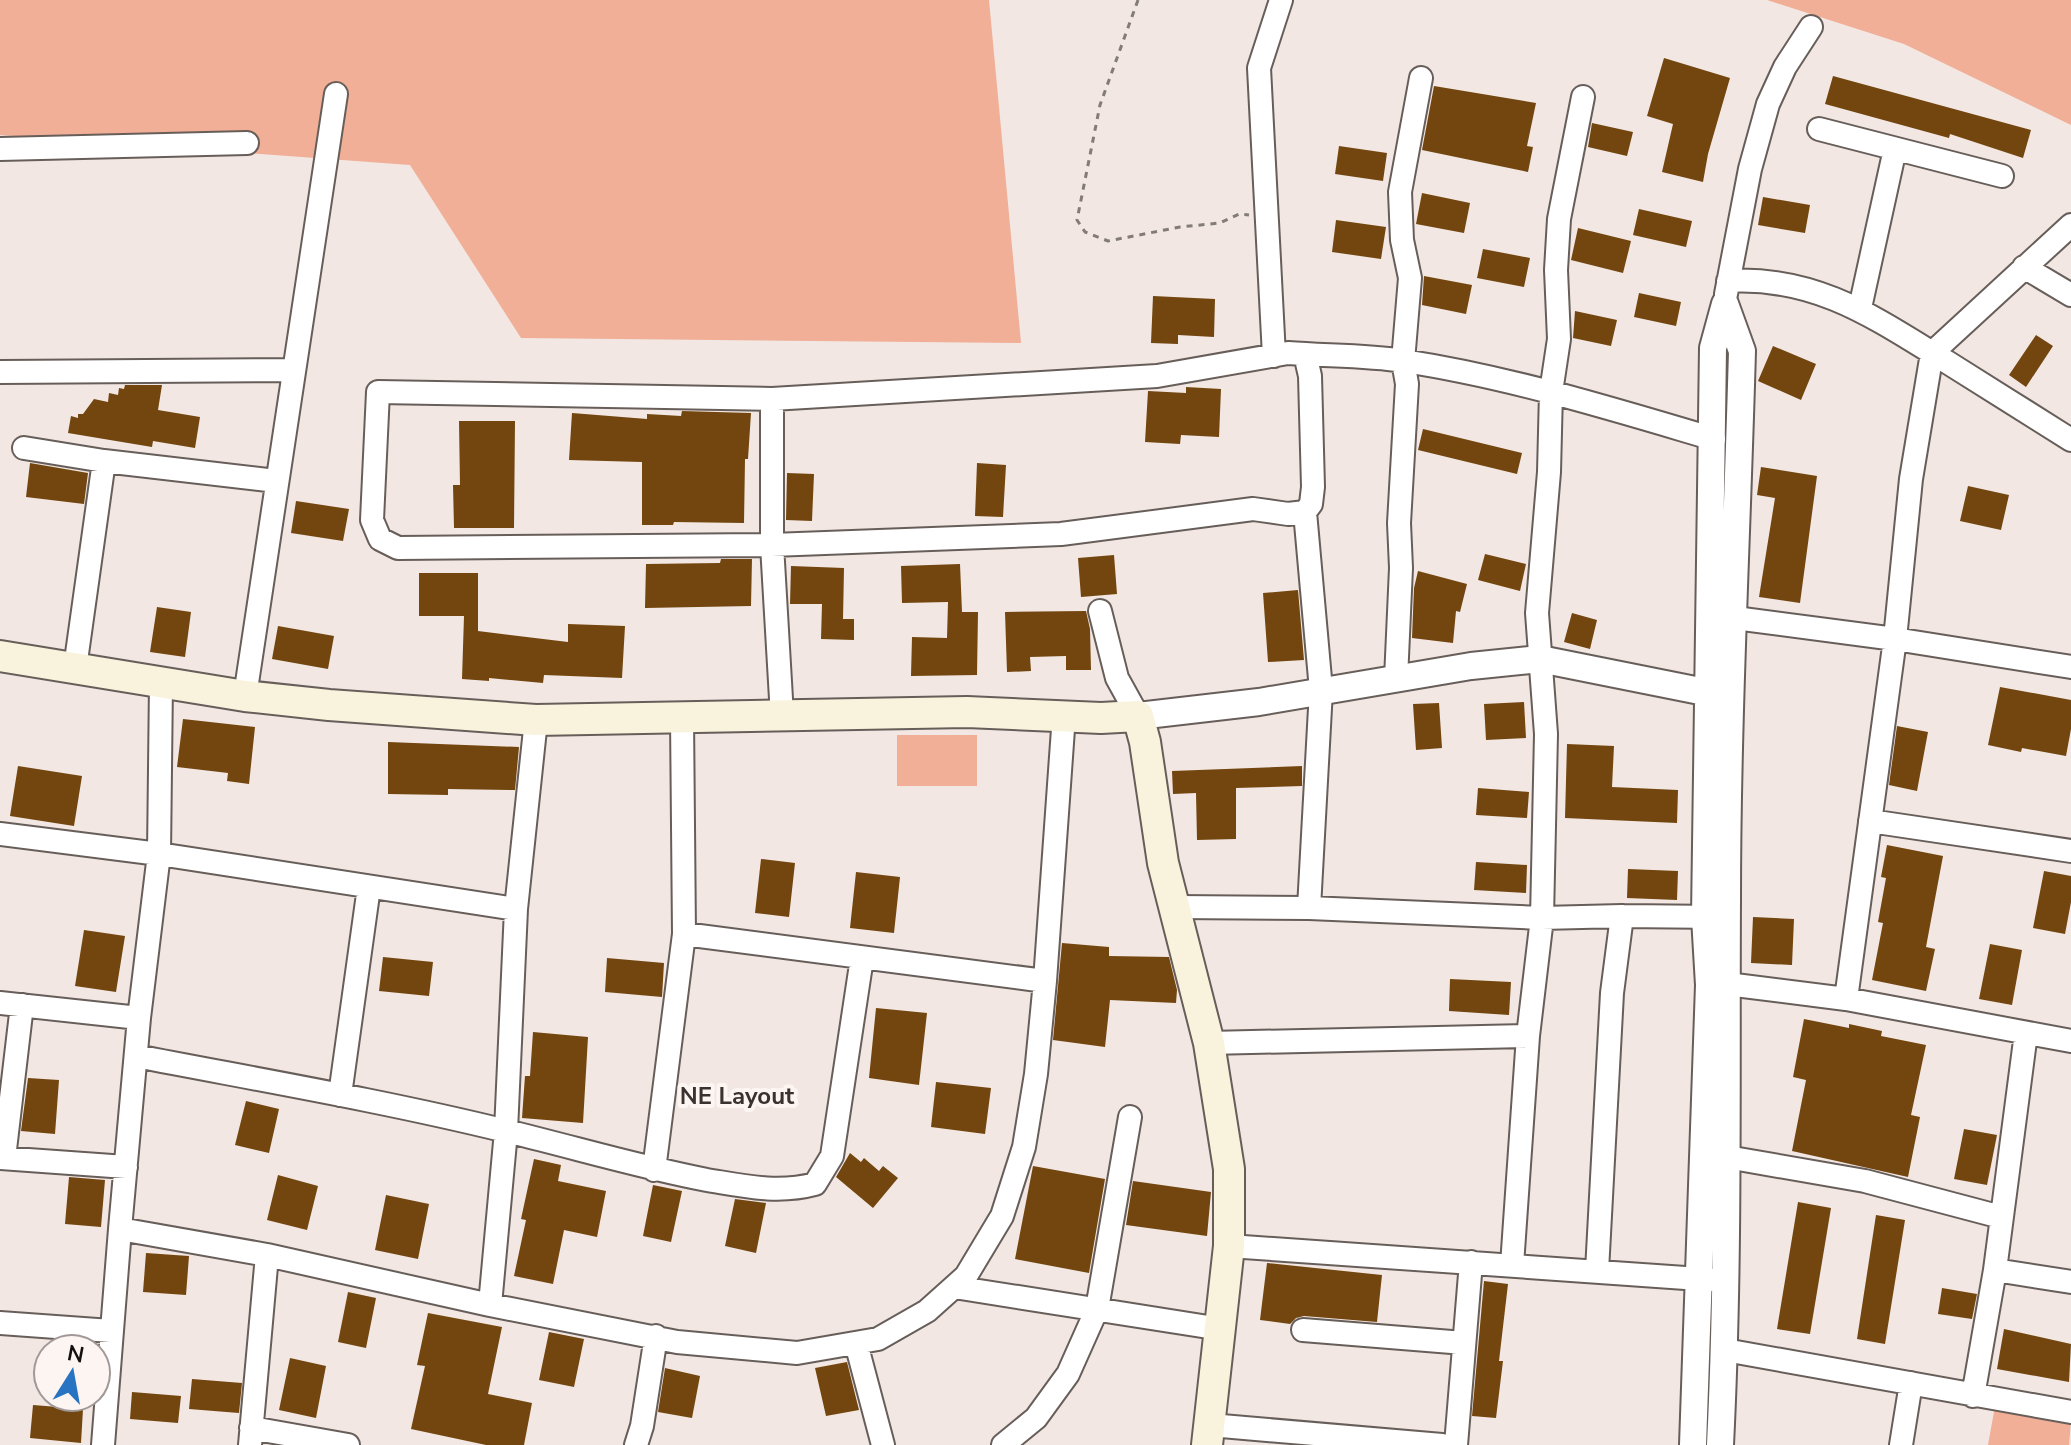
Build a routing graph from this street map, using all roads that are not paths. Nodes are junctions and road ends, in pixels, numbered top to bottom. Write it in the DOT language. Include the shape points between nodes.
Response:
graph roads {
  1 [pos="1281,0"];
  2 [pos="1811,27"];
  3 [pos="1421,78"];
  4 [pos="336,94"];
  5 [pos="1583,97"];
  6 [pos="1819,129"];
  7 [pos="247,143"];
  8 [pos="0,149"];
  9 [pos="1895,149"];
  10 [pos="2002,176"];
  11 [pos="2071,225"];
  12 [pos="2024,267"];
  13 [pos="1727,292"];
  14 [pos="2071,295"];
  15 [pos="1860,308"];
  16 [pos="1932,353"];
  17 [pos="1305,354"];
  18 [pos="1274,356"];
  19 [pos="1403,361"];
  20 [pos="293,370"];
  21 [pos="0,372"];
  22 [pos="1551,392"];
  23 [pos="772,399"];
  24 [pos="1714,439"];
  25 [pos="2071,440"];
  26 [pos="24,448"];
  27 [pos="104,461"];
  28 [pos="276,481"];
  29 [pos="1305,512"];
  30 [pos="772,545"];
  31 [pos="1100,611"];
  32 [pos="1735,618"];
  33 [pos="1895,639"];
  34 [pos="0,656"];
  35 [pos="1540,659"];
  36 [pos="2071,667"];
  37 [pos="75,668"];
  38 [pos="1396,679"];
  39 [pos="161,683"];
  40 [pos="1321,690"];
  41 [pos="1710,693"];
  42 [pos="245,696"];
  43 [pos="1064,715"];
  44 [pos="782,716"];
  45 [pos="1138,716"];
  46 [pos="682,717"];
  47 [pos="536,720"];
  48 [pos="1870,821"];
  49 [pos="0,834"];
  50 [pos="2071,851"];
  51 [pos="159,854"];
  52 [pos="369,887"];
  53 [pos="1175,907"];
  54 [pos="1309,908"];
  55 [pos="516,909"];
  56 [pos="1622,916"];
  57 [pos="1716,917"];
  58 [pos="1542,918"];
  59 [pos="684,934"];
  60 [pos="862,958"];
  61 [pos="1045,981"];
  62 [pos="1718,984"];
  63 [pos="1846,999"];
  64 [pos="11,1004"];
  65 [pos="139,1018"];
  66 [pos="2026,1033"];
  67 [pos="1528,1036"];
  68 [pos="2071,1041"];
  69 [pos="1209,1043"];
  70 [pos="136,1056"];
  71 [pos="340,1095"];
  72 [pos="1130,1117"];
  73 [pos="506,1131"];
  74 [pos="1727,1157"];
  75 [pos="2,1158"];
  76 [pos="126,1167"];
  77 [pos="654,1170"];
  78 [pos="2001,1217"];
  79 [pos="120,1229"];
  80 [pos="1229,1246"];
  81 [pos="267,1255"];
  82 [pos="1471,1262"];
  83 [pos="1512,1265"];
  84 [pos="1995,1270"];
  85 [pos="1597,1271"];
  86 [pos="1713,1280"];
  87 [pos="2071,1282"];
  88 [pos="954,1287"];
  89 [pos="490,1305"];
  90 [pos="1097,1309"];
  91 [pos="0,1323"];
  92 [pos="1221,1329"];
  93 [pos="1303,1330"];
  94 [pos="111,1331"];
  95 [pos="656,1336"];
  96 [pos="856,1343"];
  97 [pos="1464,1343"];
  98 [pos="1725,1350"];
  99 [pos="1911,1383"];
  100 [pos="1973,1396"];
  101 [pos="2071,1412"];
  102 [pos="1208,1435"];
  103 [pos="251,1437"];
  104 [pos="1334,1440"];
  105 [pos="335,1444"];
  106 [pos="1427,1444"];
  107 [pos="103,1445"];
  108 [pos="636,1445"];
  109 [pos="883,1445"];
  110 [pos="1003,1445"];
  111 [pos="1456,1445"];
  112 [pos="1693,1445"];
  113 [pos="1720,1445"];
  114 [pos="1901,1445"];
  1 -- 18 [label="street" via="1259,68"];
  2 -- 13 [label="street" via="1768,104"];
  3 -- 19 [label="street" via="1400,192 1410,278"];
  4 -- 20 [label="street"];
  5 -- 22 [label="street" via="1559,219 1559,339"];
  6 -- 9 [label="street"];
  7 -- 8 [label="street"];
  9 -- 10 [label="street"];
  9 -- 15 [label="street"];
  11 -- 12 [label="street"];
  12 -- 14 [label="street"];
  12 -- 16 [label="street"];
  13 -- 15 [label="street" via="1762,279"];
  13 -- 24 [label="street" via="1713,348"];
  13 -- 32 [label="street" via="1742,351"];
  15 -- 16 [label="street"];
  16 -- 25 [label="street"];
  16 -- 33 [label="street" via="1911,479"];
  17 -- 18 [label="street"];
  17 -- 19 [label="street"];
  17 -- 29 [label="street" via="1313,487"];
  18 -- 23 [label="street" via="1157,376"];
  19 -- 22 [label="street"];
  19 -- 38 [label="street" via="1407,384"];
  20 -- 21 [label="street"];
  20 -- 28 [label="street"];
  22 -- 24 [label="street"];
  22 -- 35 [label="street" via="1537,613"];
  23 -- 30 [label="street"];
  23 -- 30 [label="street" via="378,392 372,520 380,539 398,548"];
  24 -- 41 [label="street"];
  26 -- 27 [label="street"];
  27 -- 28 [label="street"];
  27 -- 37 [label="street"];
  28 -- 42 [label="street"];
  29 -- 30 [label="street" via="1253,509 1061,534"];
  29 -- 40 [label="street"];
  30 -- 44 [label="street"];
  31 -- 45 [label="street" via="1117,678"];
  32 -- 33 [label="street"];
  32 -- 57 [label="street"];
  33 -- 36 [label="street"];
  33 -- 48 [label="street"];
  34 -- 37 [label="main road"];
  35 -- 38 [label="street"];
  35 -- 41 [label="street"];
  35 -- 58 [label="street" via="1546,734"];
  37 -- 39 [label="main road"];
  38 -- 40 [label="street"];
  39 -- 42 [label="main road"];
  39 -- 51 [label="street"];
  40 -- 45 [label="street"];
  40 -- 54 [label="street"];
  41 -- 57 [label="street"];
  42 -- 47 [label="main road"];
  43 -- 44 [label="main road"];
  43 -- 45 [label="main road"];
  43 -- 61 [label="street"];
  44 -- 46 [label="main road"];
  45 -- 53 [label="main road"];
  46 -- 47 [label="main road"];
  46 -- 59 [label="street"];
  47 -- 55 [label="street"];
  48 -- 50 [label="street"];
  48 -- 63 [label="street"];
  49 -- 51 [label="street"];
  51 -- 52 [label="street"];
  51 -- 65 [label="street"];
  52 -- 55 [label="street"];
  52 -- 71 [label="street"];
  53 -- 54 [label="street"];
  53 -- 69 [label="main road"];
  54 -- 58 [label="street"];
  55 -- 73 [label="street"];
  56 -- 57 [label="street"];
  56 -- 58 [label="street"];
  56 -- 85 [label="street" via="1612,993"];
  57 -- 62 [label="street"];
  58 -- 67 [label="street"];
  59 -- 60 [label="street"];
  59 -- 77 [label="street"];
  60 -- 61 [label="street"];
  60 -- 77 [label="street" via="832,1156 815,1184 774,1191"];
  61 -- 88 [label="street" via="1024,1147 1002,1216"];
  62 -- 63 [label="street"];
  62 -- 74 [label="street"];
  62 -- 86 [label="street"];
  63 -- 66 [label="street"];
  64 -- 65 [label="street"];
  64 -- 75 [label="street"];
  65 -- 70 [label="street"];
  66 -- 68 [label="street"];
  66 -- 78 [label="street"];
  67 -- 69 [label="street"];
  67 -- 83 [label="street"];
  69 -- 80 [label="main road" via="1229,1169"];
  70 -- 71 [label="street"];
  70 -- 76 [label="street"];
  71 -- 73 [label="street"];
  72 -- 90 [label="street"];
  73 -- 77 [label="street"];
  73 -- 89 [label="street"];
  74 -- 78 [label="street" via="1865,1181"];
  74 -- 86 [label="street"];
  75 -- 76 [label="street"];
  76 -- 79 [label="street"];
  78 -- 84 [label="street"];
  79 -- 81 [label="street"];
  79 -- 94 [label="street"];
  80 -- 82 [label="street"];
  80 -- 92 [label="main road"];
  81 -- 89 [label="street"];
  81 -- 103 [label="street"];
  82 -- 83 [label="street"];
  82 -- 97 [label="street"];
  83 -- 85 [label="street"];
  84 -- 87 [label="street"];
  84 -- 100 [label="street"];
  85 -- 86 [label="street"];
  86 -- 98 [label="street"];
  86 -- 112 [label="street"];
  88 -- 90 [label="street"];
  88 -- 96 [label="street" via="927,1311 878,1339"];
  89 -- 95 [label="street"];
  90 -- 92 [label="street"];
  90 -- 110 [label="street" via="1068,1374 1036,1418"];
  91 -- 94 [label="street"];
  92 -- 102 [label="main road"];
  93 -- 97 [label="street"];
  94 -- 107 [label="street"];
  95 -- 96 [label="street" via="797,1353"];
  95 -- 108 [label="street"];
  96 -- 109 [label="street"];
  97 -- 111 [label="street"];
  98 -- 99 [label="street"];
  98 -- 113 [label="street"];
  99 -- 100 [label="street"];
  99 -- 114 [label="street"];
  100 -- 101 [label="street"];
  102 -- 104 [label="street"];
  103 -- 105 [label="street"];
  104 -- 106 [label="street"];
}
